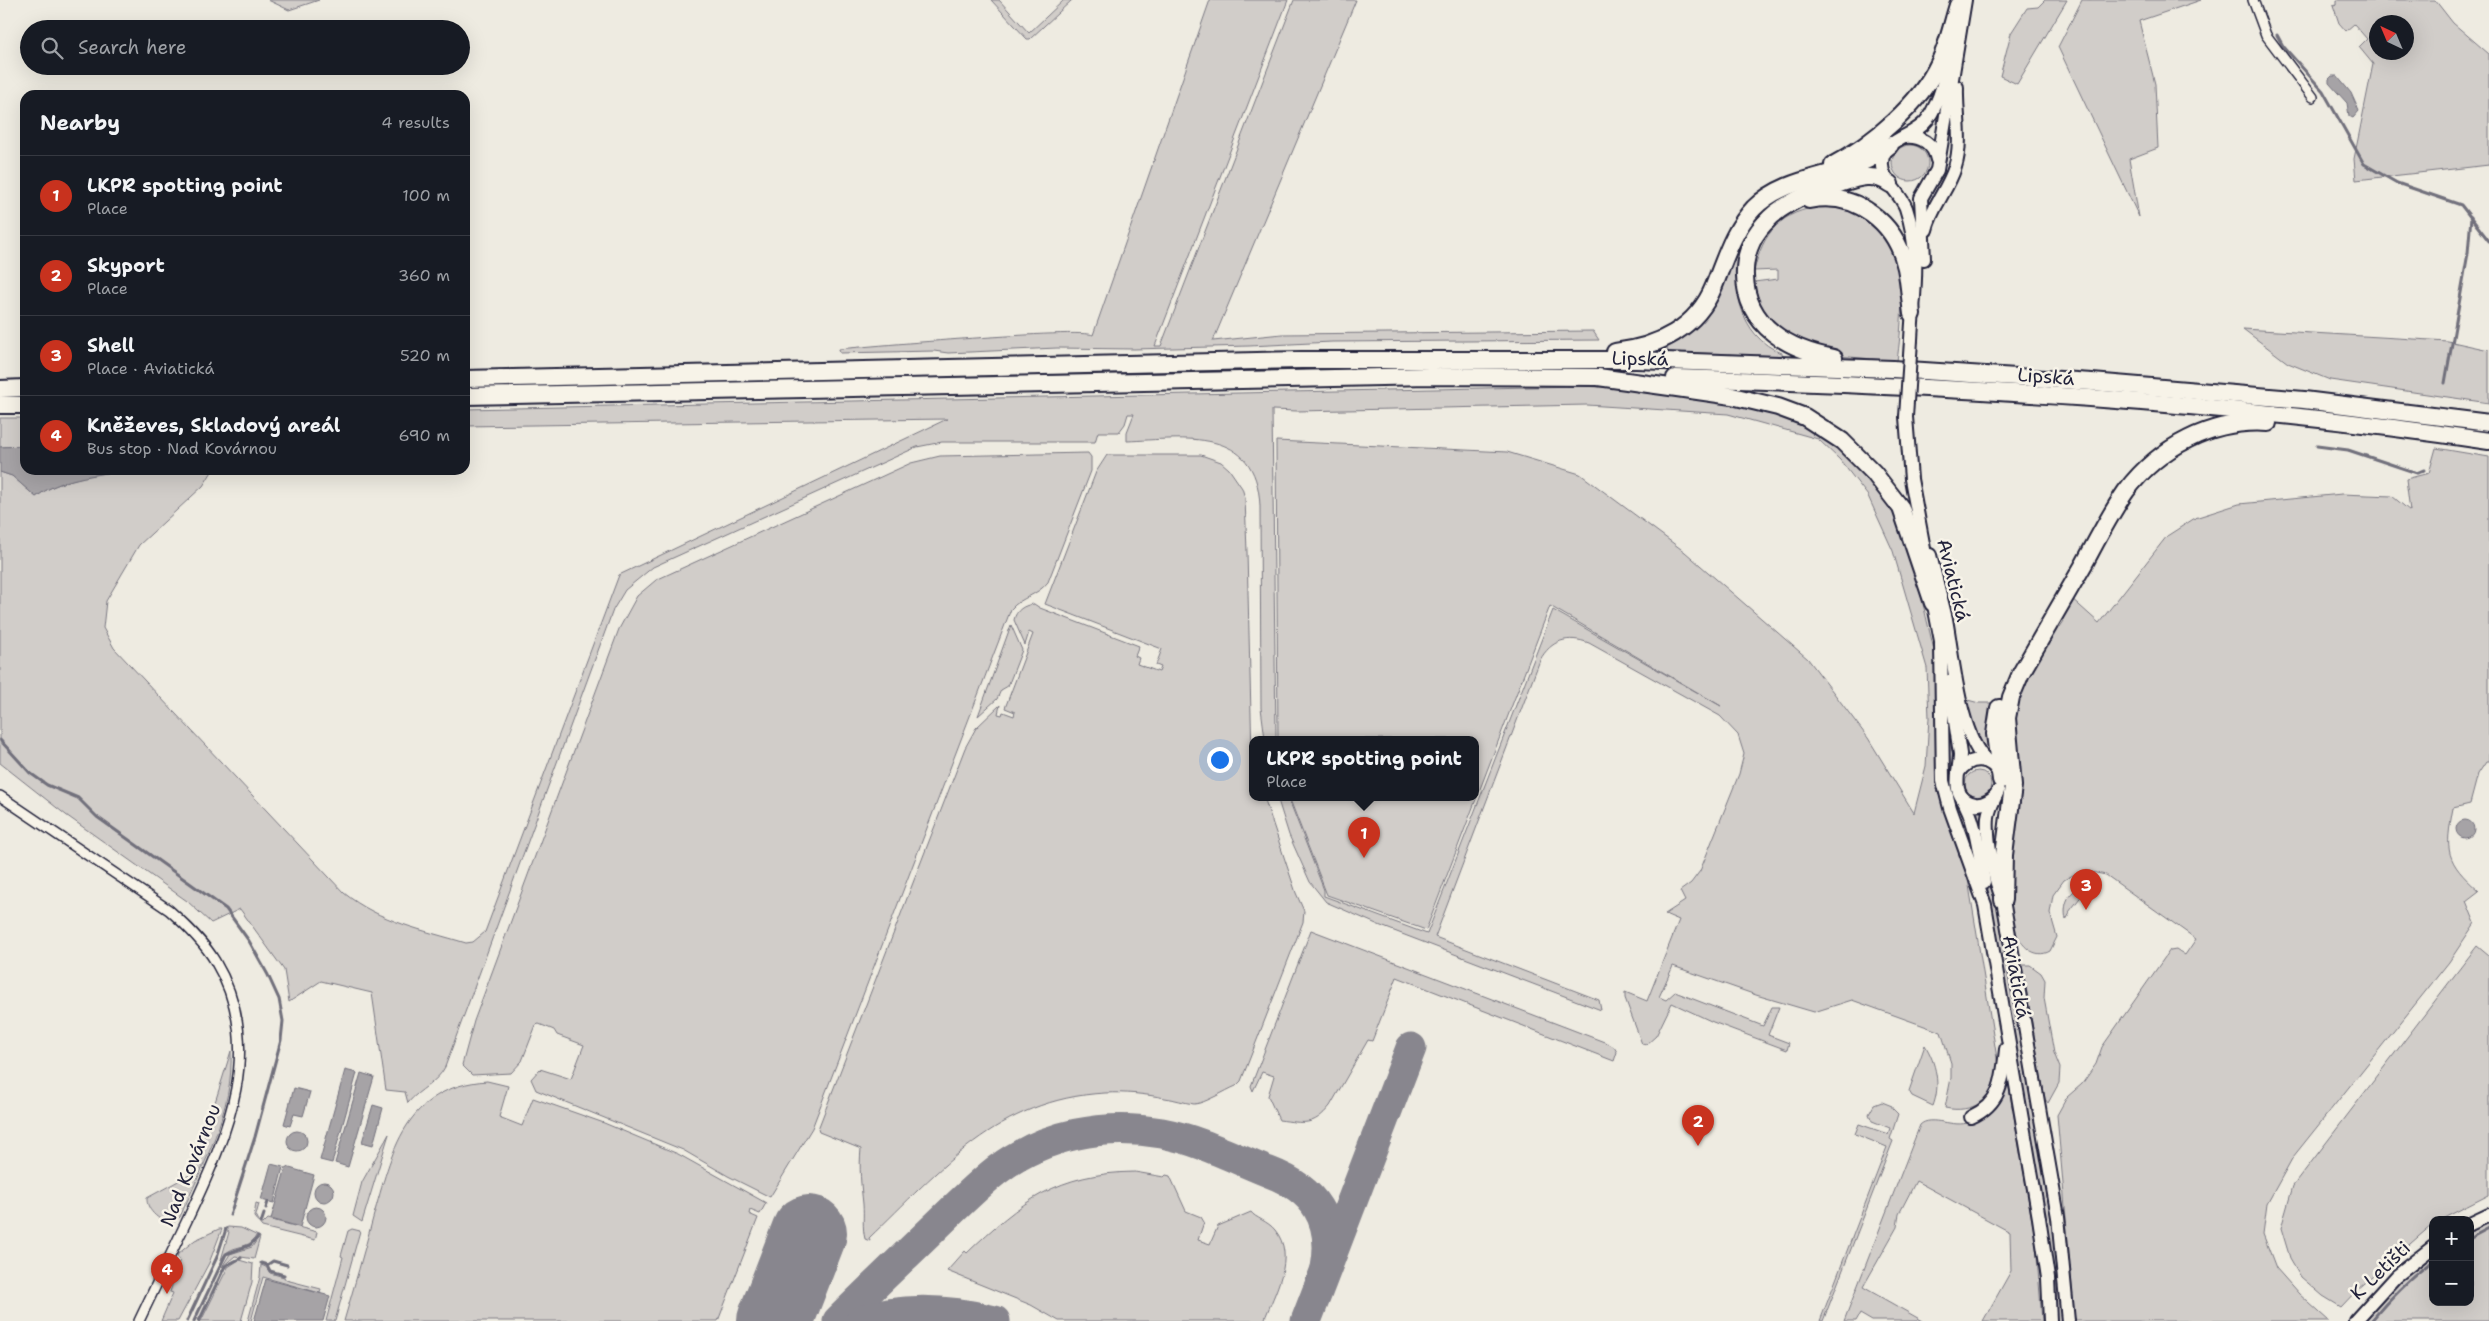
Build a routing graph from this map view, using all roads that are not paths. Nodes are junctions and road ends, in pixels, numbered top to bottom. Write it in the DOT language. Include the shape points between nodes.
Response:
graph roads {
  1 [pos="2253,0"];
  2 [pos="1961,2"];
  3 [pos="1959,45"];
  4 [pos="2313,97"];
  5 [pos="1904,137"];
  6 [pos="1890,145"];
  7 [pos="1937,170"];
  8 [pos="1810,177"];
  9 [pos="1892,186"];
  10 [pos="1926,186"];
  11 [pos="1778,211"];
  12 [pos="1924,240"];
  13 [pos="1912,314"];
  14 [pos="1912,340"];
  15 [pos="1560,359"];
  16 [pos="1893,369"];
  17 [pos="1598,377"];
  18 [pos="470,379"];
  19 [pos="20,388"];
  20 [pos="0,389"];
  21 [pos="470,396"];
  22 [pos="0,405"];
  23 [pos="20,405"];
  24 [pos="2489,423"];
  25 [pos="2380,426"];
  26 [pos="2489,442"];
  27 [pos="1919,519"];
  28 [pos="1933,603"];
  29 [pos="2054,617"];
  30 [pos="1941,644"];
  31 [pos="1988,762"];
  32 [pos="1958,773"];
  33 [pos="1999,786"];
  34 [pos="1960,795"];
  35 [pos="0,796"];
  36 [pos="2003,900"];
  37 [pos="1985,905"];
  38 [pos="2008,1034"];
  39 [pos="1972,1116"];
  40 [pos="2489,1215"];
  41 [pos="2474,1222"];
  42 [pos="2429,1250"];
  43 [pos="140,1321"];
  44 [pos="2050,1321"];
  45 [pos="2068,1321"];
  46 [pos="2355,1321"];
  1 -- 4 [label="street" via="2266,35"];
  2 -- 3 [label="main road"];
  2 -- 5 [label="main road" via="1938,98 1917,131"];
  2 -- 8 [label="highway" via="1942,57 1921,91 1866,145"];
  3 -- 7 [label="main road"];
  3 -- 12 [label="main road" via="1957,162 1931,214"];
  5 -- 6 [label="main road"];
  5 -- 7 [label="main road" via="1921,139 1931,146 1937,157"];
  6 -- 8 [label="highway" via="1867,162"];
  6 -- 9 [label="main road" via="1882,163 1884,176"];
  7 -- 10 [label="main road"];
  8 -- 15 [label="highway" via="1771,194 1747,217 1726,254 1707,301 1679,330 1664,339 1630,350"];
  9 -- 10 [label="main road" via="1908,192"];
  9 -- 11 [label="highway" via="1872,176 1858,178 1815,191"];
  9 -- 13 [label="main road" via="1905,207 1916,246 1917,275"];
  10 -- 12 [label="main road" via="1921,198"];
  11 -- 13 [label="highway" via="1822,198 1848,201 1871,212 1884,224 1899,250 1906,268"];
  11 -- 16 [label="highway" via="1757,232 1746,260 1747,294 1758,318 1777,336 1805,352"];
  12 -- 14 [label="main road" via="1922,290"];
  13 -- 14 [label="main road"];
  14 -- 27 [label="main road, bridge" via="1906,417 1911,479"];
  15 -- 16 [label="highway, Lipská"];
  15 -- 18 [label="highway" via="1302,360"];
  16 -- 24 [label="highway, Lipská" via="2214,392 2380,408"];
  17 -- 21 [label="highway" via="1368,376"];
  17 -- 25 [label="highway, Lipská" via="1822,383 2003,393"];
  17 -- 28 [label="highway" via="1754,401 1799,415 1831,432 1864,461 1901,508"];
  19 -- 20 [label="highway"];
  22 -- 23 [label="highway"];
  25 -- 26 [label="highway, Lipská"];
  25 -- 29 [label="highway" via="2351,430 2237,424 2211,430 2170,449 2126,492"];
  27 -- 28 [label="main road"];
  27 -- 31 [label="main road, Aviatická" via="1938,584 1957,684 1972,740 1978,753"];
  28 -- 30 [label="main road"];
  29 -- 33 [label="highway" via="2029,645 2008,680 2001,699 1995,734"];
  29 -- 36 [label="highway" via="2015,685 2008,708 2013,786 2004,855"];
  30 -- 32 [label="main road" via="1947,664 1960,754"];
  30 -- 37 [label="main road, Aviatická" via="1943,781"];
  31 -- 32 [label="main road" via="1967,762"];
  31 -- 33 [label="main road" via="1995,768"];
  32 -- 34 [label="main road" via="1956,784"];
  33 -- 34 [label="main road" via="1994,797 1984,803 1970,802"];
  33 -- 36 [label="main road, Aviatická" via="1989,811 1988,831 1997,887"];
  34 -- 37 [label="main road" via="1974,826"];
  35 -- 43 [label="street, Nad Kovárnou" via="169,910 191,930 214,961 234,1008 239,1037 239,1076 228,1124 206,1180"];
  36 -- 45 [label="main road, Aviatická" via="2058,1217"];
  37 -- 38 [label="main road, Aviatická"];
  38 -- 39 [label="main road" via="2000,1089 1986,1108"];
  38 -- 44 [label="main road, Aviatická" via="2044,1248"];
  40 -- 41 [label="main road"];
  42 -- 46 [label="main road, K Letišti" via="2396,1276"];
}
